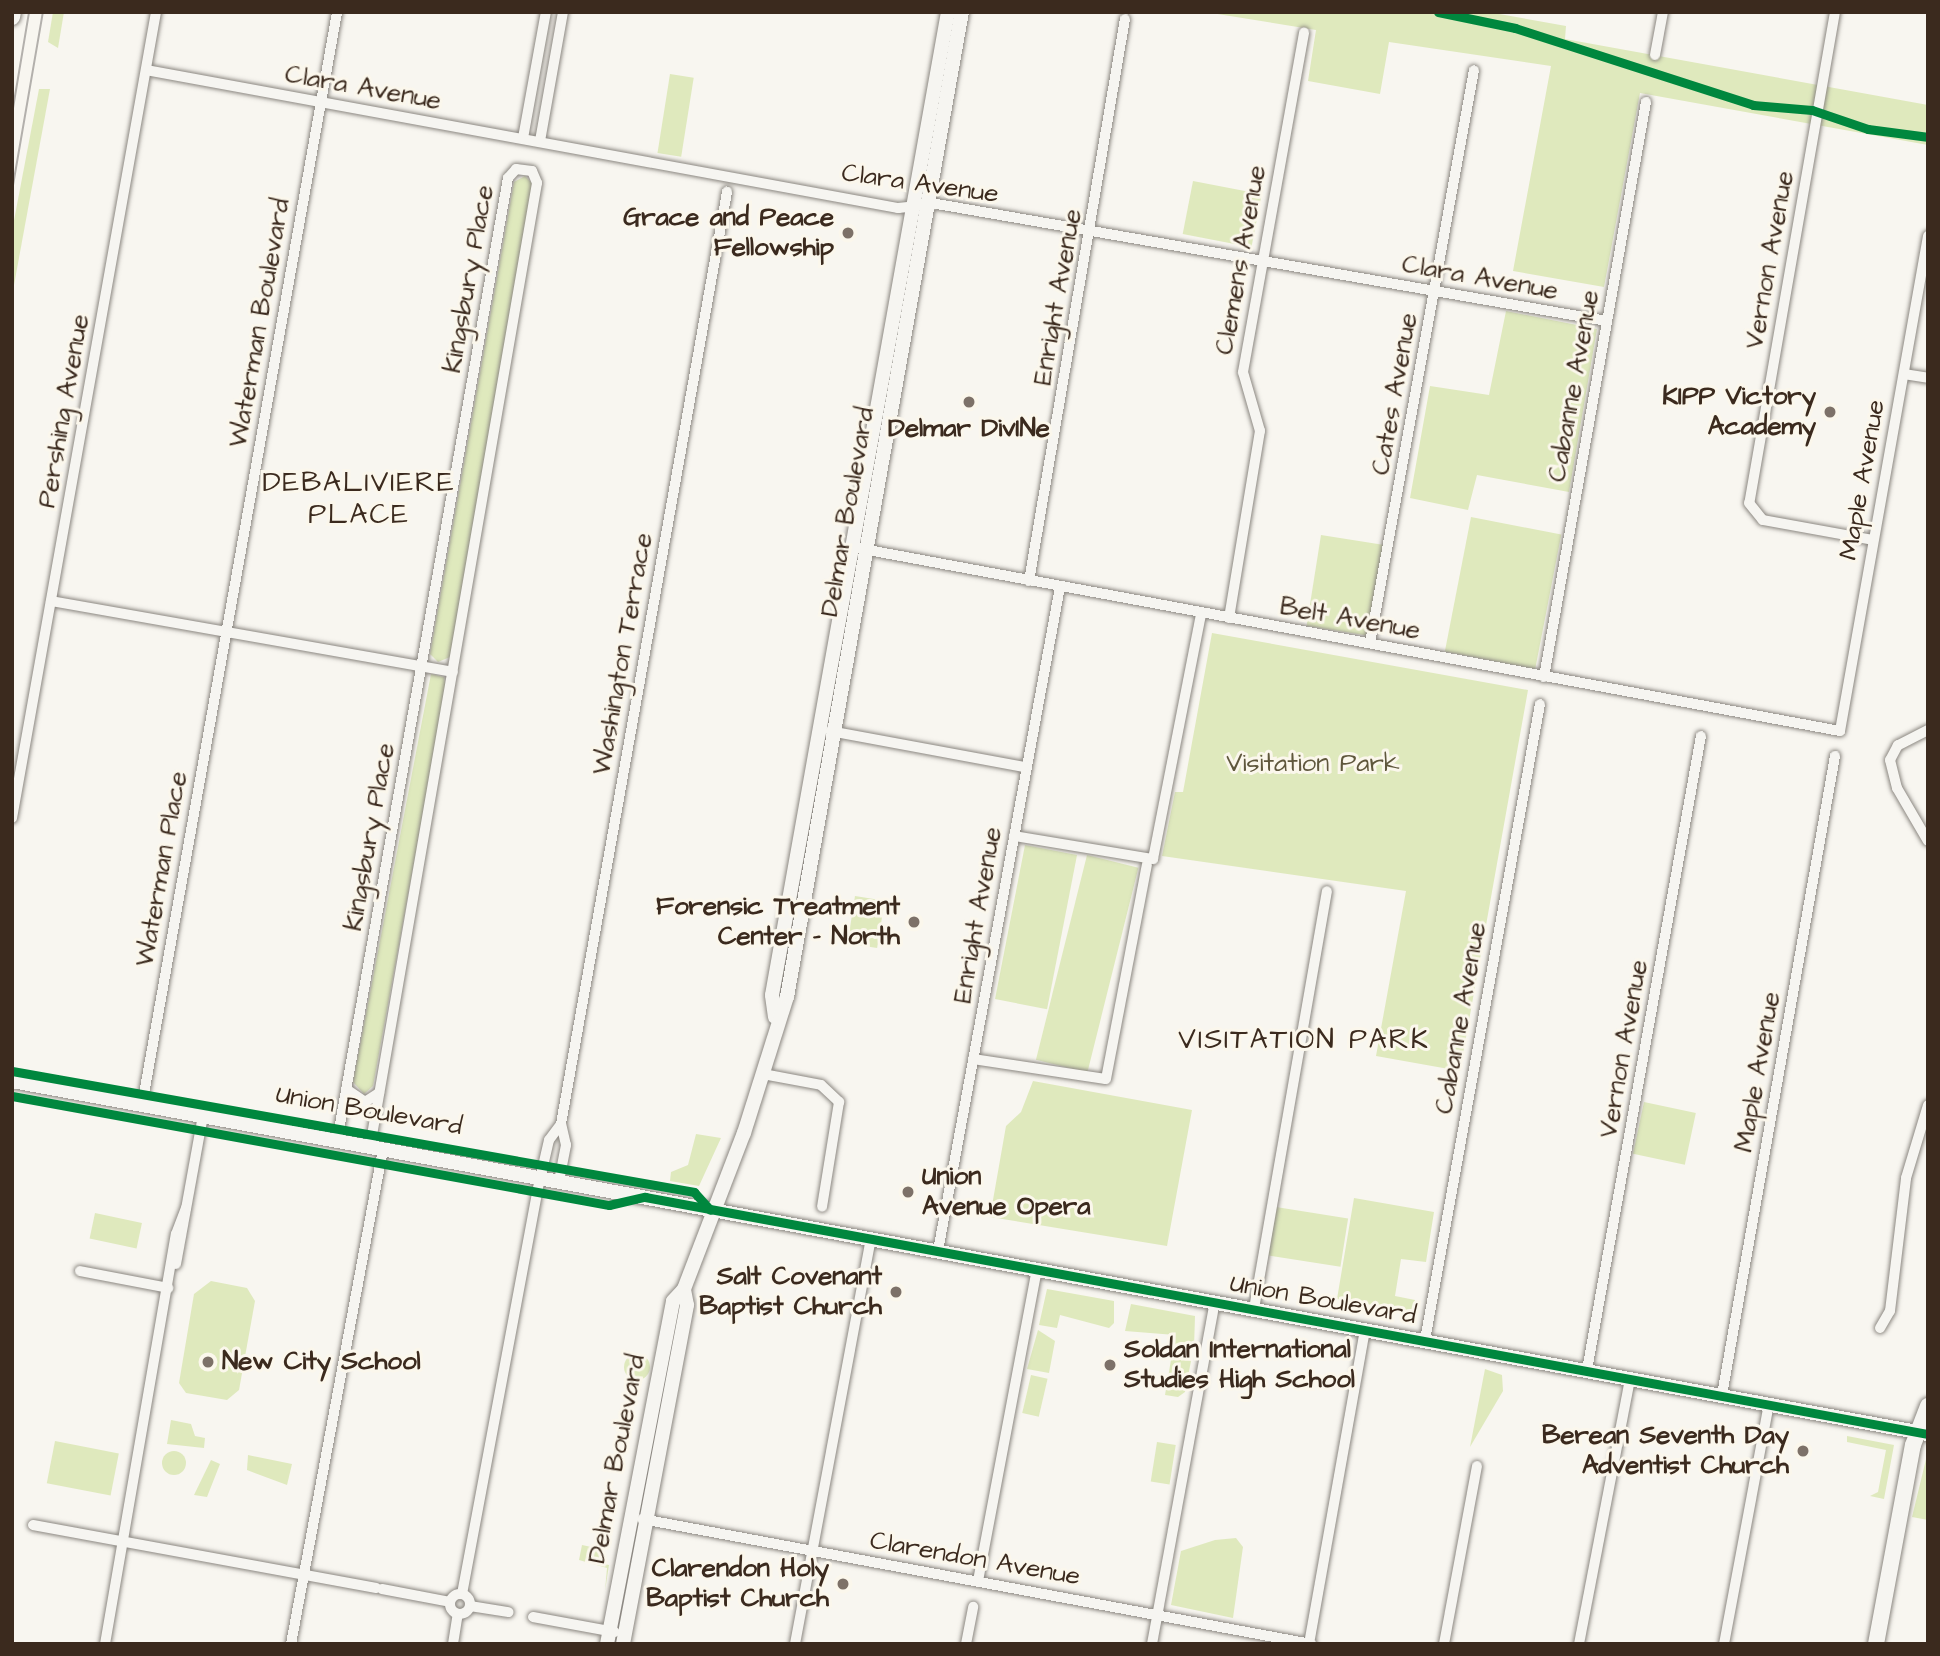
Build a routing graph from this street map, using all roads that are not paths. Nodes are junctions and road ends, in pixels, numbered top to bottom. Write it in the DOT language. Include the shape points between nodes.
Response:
graph roads {
  1 [pos="156,12"];
  2 [pos="337,12"];
  3 [pos="546,12"];
  4 [pos="563,12"];
  5 [pos="948,12"];
  6 [pos="962,12"];
  7 [pos="1663,12"];
  8 [pos="1835,12"];
  9 [pos="1125,19"];
  10 [pos="1304,32"];
  11 [pos="1655,55"];
  12 [pos="146,70"];
  13 [pos="1474,70"];
  14 [pos="321,102"];
  15 [pos="1646,102"];
  16 [pos="933,133"];
  17 [pos="523,138"];
  18 [pos="540,141"];
  19 [pos="727,192"];
  20 [pos="928,205"];
  21 [pos="912,206"];
  22 [pos="1091,231"];
  23 [pos="1928,236"];
  24 [pos="1263,262"];
  25 [pos="1435,292"];
  26 [pos="1607,321"];
  27 [pos="1904,374"];
  28 [pos="1928,378"];
  29 [pos="1873,540"];
  30 [pos="860,549"];
  31 [pos="1029,581"];
  32 [pos="1060,587"];
  33 [pos="51,601"];
  34 [pos="1200,614"];
  35 [pos="1229,618"];
  36 [pos="225,636"];
  37 [pos="1370,643"];
  38 [pos="422,666"];
  39 [pos="453,672"];
  40 [pos="1544,677"];
  41 [pos="1539,704"];
  42 [pos="1928,730"];
  43 [pos="826,731"];
  44 [pos="1840,731"];
  45 [pos="1701,736"];
  46 [pos="1835,756"];
  47 [pos="1025,767"];
  48 [pos="12,818"];
  49 [pos="1014,836"];
  50 [pos="1928,841"];
  51 [pos="1150,862"];
  52 [pos="1327,891"];
  53 [pos="973,1059"];
  54 [pos="763,1074"];
  55 [pos="12,1081"];
  56 [pos="346,1089"];
  57 [pos="379,1093"];
  58 [pos="142,1105"];
  59 [pos="1928,1105"];
  60 [pos="203,1116"];
  61 [pos="561,1124"];
  62 [pos="337,1141"];
  63 [pos="376,1148"];
  64 [pos="540,1178"];
  65 [pos="559,1181"];
  66 [pos="822,1208"];
  67 [pos="710,1209"];
  68 [pos="871,1239"];
  69 [pos="937,1251"];
  70 [pos="1037,1269"];
  71 [pos="80,1271"];
  72 [pos="168,1288"];
  73 [pos="684,1289"];
  74 [pos="1215,1302"];
  75 [pos="1254,1309"];
  76 [pos="1880,1328"];
  77 [pos="1365,1329"];
  78 [pos="1424,1340"];
  79 [pos="1587,1370"];
  80 [pos="1630,1378"];
  81 [pos="1722,1395"];
  82 [pos="1769,1403"];
  83 [pos="1928,1406"];
  84 [pos="1922,1432"];
  85 [pos="1477,1466"];
  86 [pos="631,1517"];
  87 [pos="647,1520"];
  88 [pos="33,1525"];
  89 [pos="122,1541"];
  90 [pos="812,1550"];
  91 [pos="304,1575"];
  92 [pos="978,1581"];
  93 [pos="462,1594"];
  94 [pos="450,1602"];
  95 [pos="470,1606"];
  96 [pos="973,1607"];
  97 [pos="509,1612"];
  98 [pos="1158,1613"];
  99 [pos="458,1614"];
  100 [pos="533,1617"];
  101 [pos="608,1637"];
  102 [pos="624,1639"];
  103 [pos="105,1644"];
  104 [pos="291,1644"];
  105 [pos="453,1644"];
  106 [pos="795,1644"];
  107 [pos="966,1644"];
  108 [pos="1152,1644"];
  109 [pos="1309,1644"];
  110 [pos="1444,1644"];
  111 [pos="1579,1644"];
  112 [pos="1724,1644"];
  113 [pos="1876,1644"];
  1 -- 12 [label="street, Pershing Avenue"];
  2 -- 14 [label="street, Waterman Boulevard"];
  3 -- 17 [label="street"];
  4 -- 18 [label="street"];
  5 -- 16 [label="main road, Delmar Boulevard"];
  6 -- 16 [label="main road, Delmar Boulevard"];
  7 -- 11 [label="street"];
  8 -- 29 [label="street, Vernon Avenue" via="1750,490 1753,514"];
  9 -- 22 [label="street, Enright Avenue"];
  10 -- 24 [label="street, Clemens Avenue"];
  12 -- 14 [label="street, Clara Avenue"];
  12 -- 33 [label="street, Pershing Avenue"];
  13 -- 25 [label="street, Cates Avenue"];
  14 -- 17 [label="street, Clara Avenue"];
  14 -- 36 [label="street, Waterman Boulevard"];
  15 -- 26 [label="street, Cabanne Avenue"];
  16 -- 20 [label="main road, Delmar Boulevard"];
  16 -- 21 [label="main road, Delmar Boulevard"];
  17 -- 18 [label="street, Clara Avenue"];
  18 -- 21 [label="street, Clara Avenue"];
  19 -- 61 [label="street, Washington Terrace"];
  20 -- 21 [label="street, Clara Avenue"];
  20 -- 22 [label="street, Clara Avenue"];
  20 -- 30 [label="main road, Delmar Boulevard"];
  21 -- 30 [label="main road, Delmar Boulevard"];
  22 -- 24 [label="street, Clara Avenue"];
  22 -- 31 [label="street, Enright Avenue"];
  23 -- 27 [label="street, Maple Avenue"];
  24 -- 25 [label="street, Clara Avenue"];
  24 -- 35 [label="street, Clemens Avenue" via="1242,372 1260,431"];
  25 -- 26 [label="street, Clara Avenue"];
  25 -- 37 [label="street, Cates Avenue"];
  26 -- 40 [label="street, Cabanne Avenue"];
  27 -- 28 [label="street"];
  27 -- 29 [label="street, Maple Avenue"];
  29 -- 44 [label="street, Maple Avenue"];
  30 -- 31 [label="street, Belt Avenue"];
  30 -- 43 [label="main road, Delmar Boulevard"];
  31 -- 32 [label="street, Belt Avenue"];
  32 -- 34 [label="street, Belt Avenue"];
  32 -- 47 [label="street, Enright Avenue"];
  33 -- 36 [label="street"];
  33 -- 48 [label="street, Pershing Avenue"];
  34 -- 35 [label="street, Belt Avenue"];
  34 -- 51 [label="street"];
  35 -- 37 [label="street, Belt Avenue"];
  36 -- 38 [label="street"];
  36 -- 58 [label="street, Waterman Place"];
  37 -- 40 [label="street, Belt Avenue"];
  38 -- 39 [label="street"];
  38 -- 39 [label="street, Kingsbury Place" via="508,178 516,169 532,171 537,183"];
  38 -- 56 [label="street, Kingsbury Place"];
  39 -- 57 [label="street, Kingsbury Place"];
  40 -- 44 [label="street, Belt Avenue"];
  41 -- 78 [label="street, Cabanne Avenue"];
  42 -- 50 [label="street" via="1891,752 1891,773"];
  43 -- 47 [label="street"];
  43 -- 54 [label="main road, Delmar Boulevard" via="772,995 775,1017"];
  45 -- 79 [label="street, Vernon Avenue"];
  46 -- 81 [label="street, Maple Avenue"];
  47 -- 49 [label="street, Enright Avenue"];
  49 -- 51 [label="street"];
  49 -- 53 [label="street, Enright Avenue"];
  51 -- 53 [label="street" via="1106,1079"];
  52 -- 75 [label="street"];
  53 -- 69 [label="street, Enright Avenue"];
  54 -- 66 [label="street" via="821,1085 839,1102"];
  54 -- 67 [label="main road, Delmar Boulevard"];
  55 -- 58 [label="main road, Union Boulevard"];
  56 -- 57 [label="street" via="365,1102"];
  56 -- 62 [label="street, Kingsbury Place"];
  57 -- 63 [label="street, Kingsbury Place"];
  58 -- 60 [label="main road, Union Boulevard"];
  59 -- 76 [label="street" via="1906,1178 1890,1311"];
  60 -- 62 [label="main road, Union Boulevard"];
  60 -- 72 [label="street"];
  61 -- 64 [label="street" via="551,1133"];
  61 -- 65 [label="street" via="566,1145"];
  62 -- 63 [label="main road, Union Boulevard"];
  63 -- 64 [label="main road, Union Boulevard"];
  63 -- 91 [label="street, Kingsbury Place"];
  64 -- 65 [label="main road, Union Boulevard"];
  64 -- 93 [label="street"];
  65 -- 67 [label="main road, Union Boulevard"];
  67 -- 68 [label="main road, Union Boulevard"];
  67 -- 73 [label="main road, Delmar Boulevard"];
  68 -- 69 [label="main road, Union Boulevard"];
  68 -- 90 [label="street"];
  69 -- 70 [label="main road, Union Boulevard"];
  70 -- 74 [label="main road, Union Boulevard"];
  70 -- 92 [label="street"];
  71 -- 72 [label="street"];
  72 -- 89 [label="street"];
  73 -- 86 [label="main road, Delmar Boulevard" via="673,1301"];
  73 -- 87 [label="main road, Delmar Boulevard" via="687,1305"];
  74 -- 75 [label="main road, Union Boulevard"];
  74 -- 98 [label="street"];
  75 -- 77 [label="main road, Union Boulevard"];
  77 -- 78 [label="main road, Union Boulevard"];
  77 -- 109 [label="street"];
  78 -- 79 [label="main road, Union Boulevard"];
  79 -- 80 [label="main road, Union Boulevard"];
  80 -- 81 [label="main road, Union Boulevard"];
  80 -- 111 [label="street"];
  81 -- 82 [label="main road, Union Boulevard"];
  82 -- 84 [label="main road, Union Boulevard"];
  82 -- 112 [label="street"];
  83 -- 84 [label="main road"];
  84 -- 113 [label="main road"];
  85 -- 110 [label="street"];
  86 -- 87 [label="street, Clarendon Avenue"];
  86 -- 101 [label="main road, Delmar Boulevard"];
  87 -- 90 [label="street, Clarendon Avenue"];
  87 -- 102 [label="main road, Delmar Boulevard"];
  88 -- 89 [label="street"];
  89 -- 91 [label="street"];
  89 -- 103 [label="street"];
  90 -- 92 [label="street, Clarendon Avenue"];
  90 -- 106 [label="street"];
  91 -- 94 [label="street"];
  91 -- 104 [label="street, Kingsbury Place"];
  92 -- 98 [label="street, Clarendon Avenue"];
  93 -- 94 [label="street"];
  93 -- 95 [label="street"];
  94 -- 99 [label="street"];
  95 -- 97 [label="street"];
  95 -- 99 [label="street"];
  96 -- 107 [label="street"];
  98 -- 108 [label="street"];
  98 -- 109 [label="street, Clarendon Avenue"];
  99 -- 105 [label="street"];
  100 -- 101 [label="street"];
  101 -- 102 [label="street"];
}
